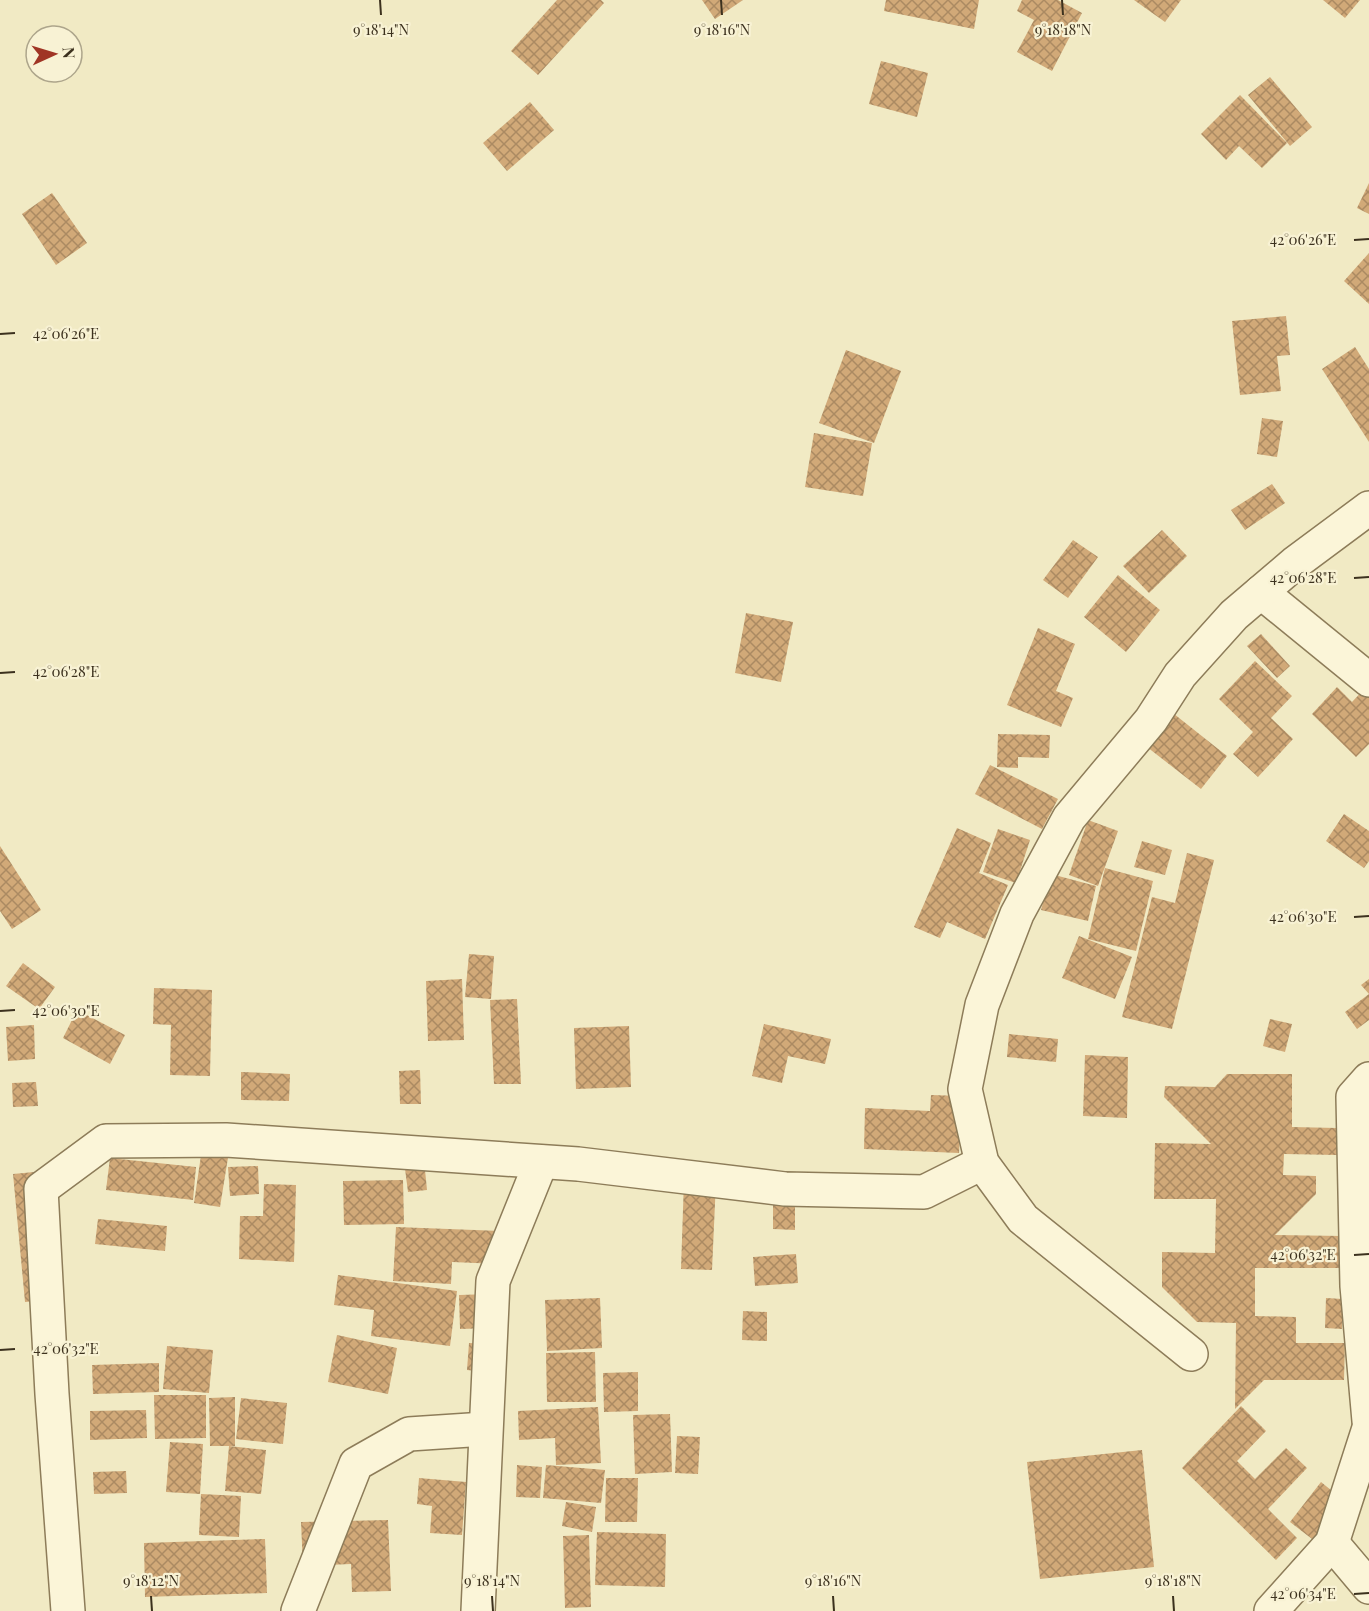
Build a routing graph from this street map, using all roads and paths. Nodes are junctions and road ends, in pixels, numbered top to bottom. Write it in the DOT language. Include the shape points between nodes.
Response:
graph roads {
  1 [pos="1369,508"];
  2 [pos="1261,592"];
  3 [pos="1369,680"];
  4 [pos="1369,1079"];
  5 [pos="541,1162"];
  6 [pos="982,1163"];
  7 [pos="1191,1354"];
  8 [pos="1369,1421"];
  9 [pos="1369,1428"];
  10 [pos="485,1429"];
  11 [pos="1332,1543"];
  12 [pos="1369,1587"];
  13 [pos="68,1611"];
  14 [pos="298,1611"];
  15 [pos="478,1611"];
  16 [pos="1271,1611"];
  1 -- 2 [label="street"];
  2 -- 3 [label="street"];
  2 -- 6 [label="street" via="1234,615 1180,675 1151,720 1069,818 1017,914 982,1005 965,1089"];
  4 -- 8 [label="street" via="1353,1097 1357,1286"];
  5 -- 6 [label="street" via="785,1189 924,1192"];
  5 -- 10 [label="street" via="493,1281"];
  5 -- 13 [label="street" via="226,1140 106,1141 41,1189"];
  6 -- 7 [label="street" via="1023,1219"];
  9 -- 11 [label="street"];
  10 -- 14 [label="street" via="409,1434 356,1464"];
  10 -- 15 [label="street"];
  11 -- 12 [label="street"];
  11 -- 16 [label="street"];
}
